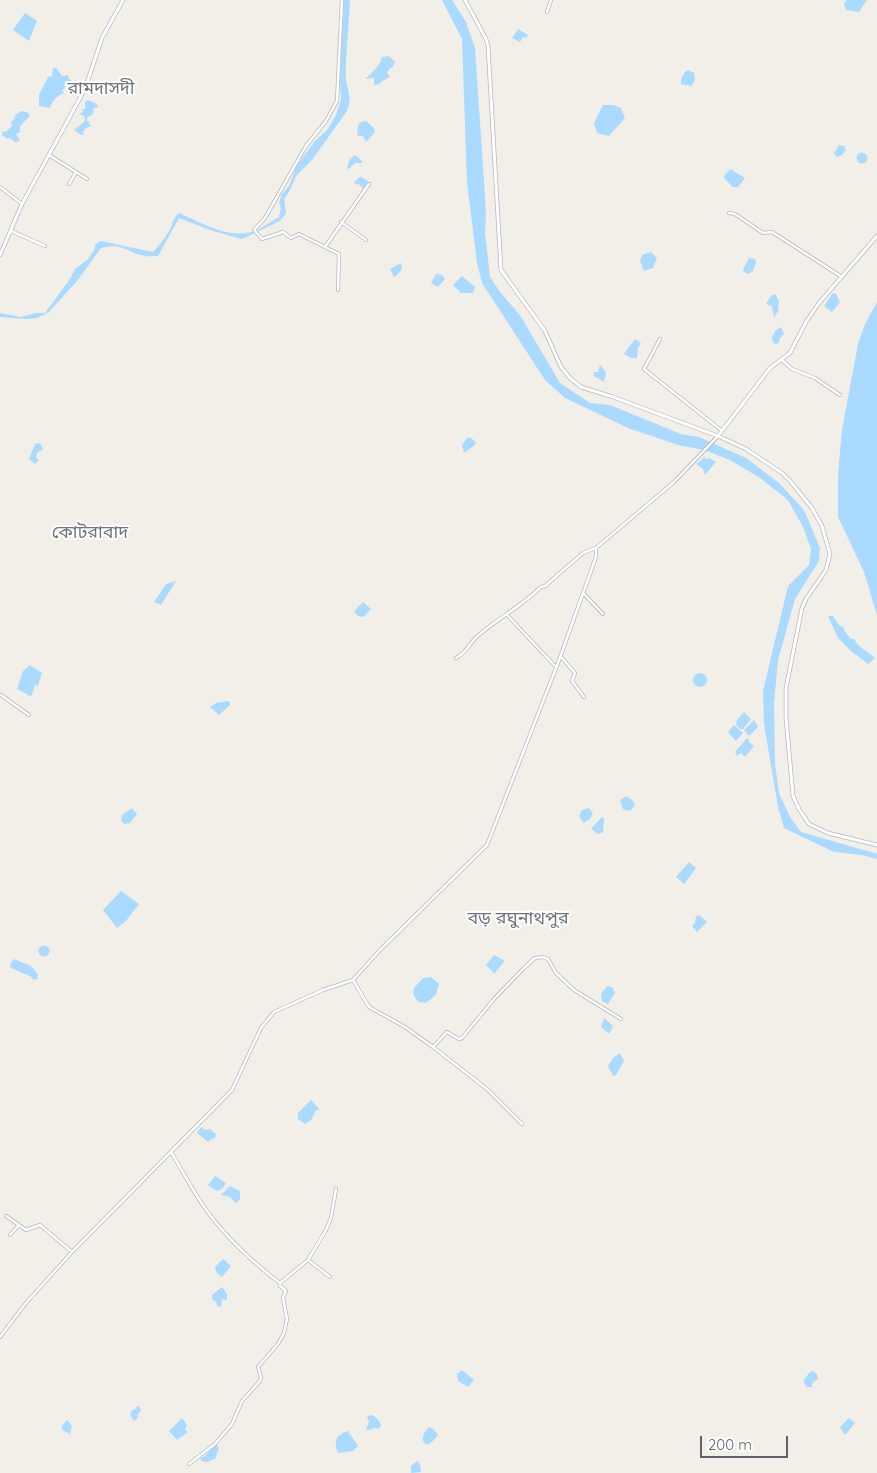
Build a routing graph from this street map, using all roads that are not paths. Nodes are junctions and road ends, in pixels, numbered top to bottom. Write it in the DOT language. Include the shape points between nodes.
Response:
graph roads {
  1 [pos="123,0"];
  2 [pos="342,0"];
  3 [pos="465,0"];
  4 [pos="551,0"];
  5 [pos="547,12"];
  6 [pos="49,156"];
  7 [pos="76,172"];
  8 [pos="87,179"];
  9 [pos="69,184"];
  10 [pos="369,184"];
  11 [pos="0,187"];
  12 [pos="22,204"];
  13 [pos="729,213"];
  14 [pos="341,222"];
  15 [pos="11,231"];
  16 [pos="877,236"];
  17 [pos="366,240"];
  18 [pos="45,246"];
  19 [pos="325,247"];
  20 [pos="0,255"];
  21 [pos="842,277"];
  22 [pos="338,290"];
  23 [pos="660,339"];
  24 [pos="782,360"];
  25 [pos="840,395"];
  26 [pos="721,430"];
  27 [pos="718,436"];
  28 [pos="596,548"];
  29 [pos="583,593"];
  30 [pos="603,614"];
  31 [pos="507,615"];
  32 [pos="561,657"];
  33 [pos="456,658"];
  34 [pos="556,667"];
  35 [pos="1,695"];
  36 [pos="584,697"];
  37 [pos="29,715"];
  38 [pos="877,845"];
  39 [pos="353,980"];
  40 [pos="621,1019"];
  41 [pos="433,1047"];
  42 [pos="522,1124"];
  43 [pos="171,1152"];
  44 [pos="336,1190"];
  45 [pos="6,1216"];
  46 [pos="18,1226"];
  47 [pos="10,1235"];
  48 [pos="72,1252"];
  49 [pos="308,1260"];
  50 [pos="330,1276"];
  51 [pos="280,1283"];
  52 [pos="0,1337"];
  53 [pos="189,1464"];
  1 -- 6 [label="main road" via="102,38 85,89"];
  2 -- 19 [label="street" via="335,107 306,146 265,218 254,230 262,239 283,232 292,238 299,234"];
  3 -- 27 [label="main road" via="488,46 501,270 545,332 561,368 575,383"];
  4 -- 5 [label="street"];
  6 -- 7 [label="street"];
  6 -- 12 [label="main road"];
  7 -- 8 [label="street"];
  7 -- 9 [label="street"];
  10 -- 14 [label="street"];
  11 -- 12 [label="street"];
  12 -- 15 [label="main road"];
  13 -- 21 [label="street" via="763,234 772,232"];
  14 -- 17 [label="street"];
  14 -- 19 [label="street"];
  15 -- 18 [label="street"];
  15 -- 20 [label="main road"];
  16 -- 21 [label="main road"];
  19 -- 22 [label="street" via="339,254"];
  21 -- 24 [label="main road" via="819,303 790,353"];
  23 -- 26 [label="street" via="644,369"];
  24 -- 25 [label="street" via="792,369 815,378"];
  24 -- 26 [label="main road" via="770,368"];
  26 -- 27 [label="main road"];
  27 -- 28 [label="street" via="674,482"];
  27 -- 38 [label="main road" via="746,449 782,473 809,504 822,526 829,561 802,608 786,688 793,796 809,824 828,833"];
  28 -- 29 [label="street"];
  28 -- 31 [label="street" via="583,553"];
  29 -- 30 [label="street"];
  29 -- 32 [label="street"];
  31 -- 33 [label="street" via="481,632"];
  31 -- 34 [label="street"];
  32 -- 34 [label="street"];
  32 -- 36 [label="street" via="575,673 572,681"];
  34 -- 39 [label="street" via="488,845"];
  35 -- 37 [label="street"];
  39 -- 41 [label="street" via="369,1007"];
  39 -- 43 [label="street" via="274,1012 261,1028 232,1090"];
  40 -- 41 [label="street" via="574,990 556,973 548,959 535,958 494,999 465,1035 459,1039 447,1032"];
  41 -- 42 [label="street" via="487,1089"];
  43 -- 48 [label="street"];
  43 -- 51 [label="street" via="217,1224"];
  44 -- 49 [label="street" via="326,1230"];
  45 -- 46 [label="street"];
  46 -- 47 [label="street"];
  46 -- 48 [label="street" via="26,1230 40,1225"];
  48 -- 52 [label="street"];
  49 -- 50 [label="street"];
  49 -- 51 [label="street"];
  51 -- 53 [label="street" via="286,1291 283,1298 287,1320 278,1344 258,1367 260,1382 242,1401 232,1424 215,1444"];
}
